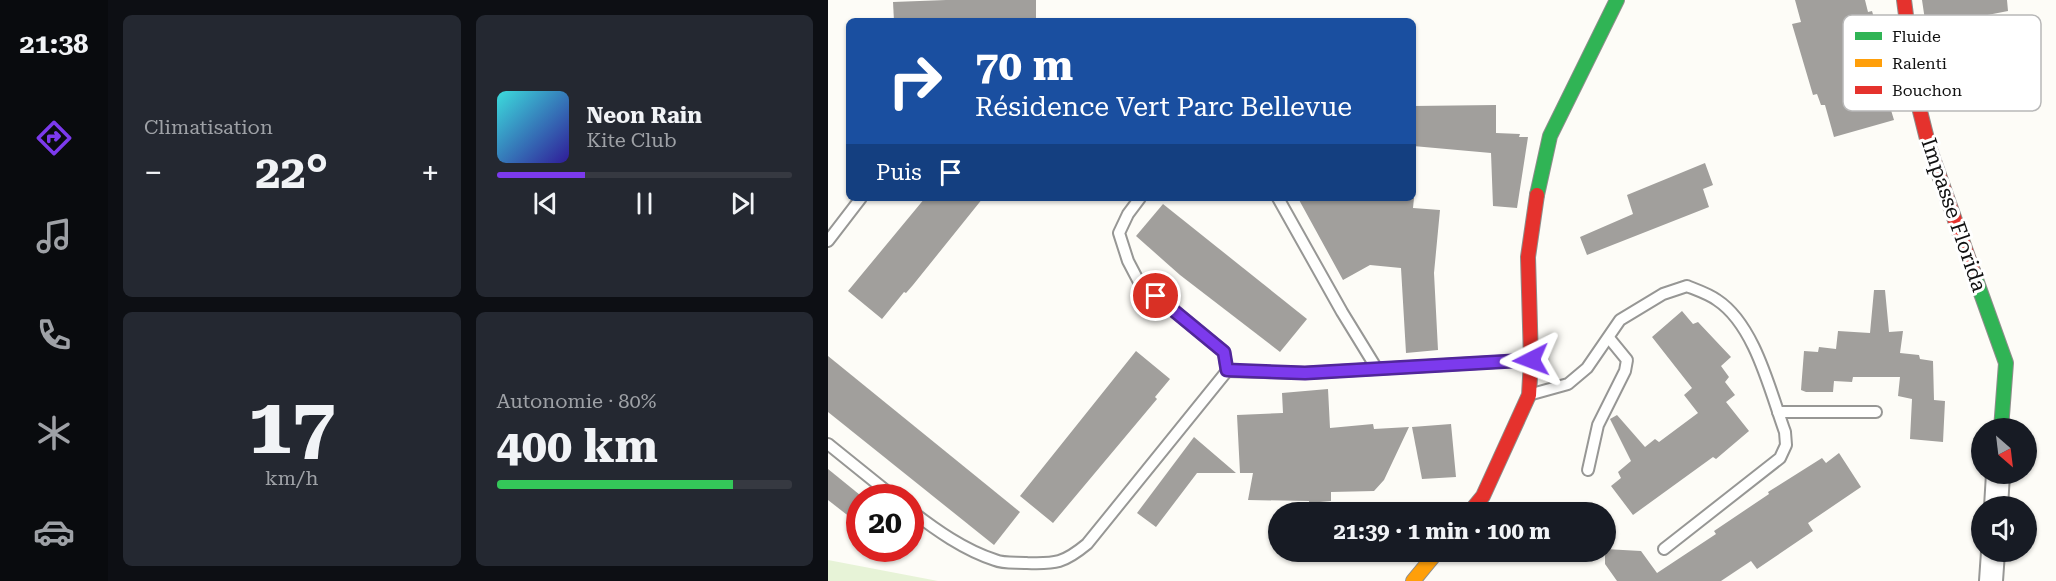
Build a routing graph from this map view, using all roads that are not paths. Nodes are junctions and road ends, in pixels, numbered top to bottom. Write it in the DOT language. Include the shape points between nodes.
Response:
graph roads {
  1 [pos="1904,0"];
  2 [pos="1616,1"];
  3 [pos="1906,15"];
  4 [pos="1920,111"];
  5 [pos="859,201"];
  6 [pos="1138,201"];
  7 [pos="1280,201"];
  8 [pos="828,241"];
  9 [pos="1609,338"];
  10 [pos="1531,360"];
  11 [pos="1377,369"];
  12 [pos="1227,370"];
  13 [pos="1529,395"];
  14 [pos="1778,412"];
  15 [pos="1876,412"];
  16 [pos="2002,418"];
  17 [pos="828,444"];
  18 [pos="1588,470"];
  19 [pos="878,484"];
  20 [pos="1478,502"];
  21 [pos="924,521"];
  22 [pos="1664,549"];
  23 [pos="1429,562"];
  24 [pos="1992,562"];
  25 [pos="1413,581"];
  26 [pos="1991,581"];
  1 -- 3 [label="street, Impasse Florida"];
  2 -- 10 [label="street" via="1550,136 1536,194 1528,257"];
  4 -- 16 [label="street, Impasse Florida" via="1929,147 2006,363"];
  5 -- 8 [label="lane"];
  6 -- 12 [label="lane" via="1119,233 1139,282 1224,352"];
  7 -- 11 [label="lane"];
  9 -- 13 [label="lane" via="1587,368 1568,384"];
  9 -- 14 [label="lane" via="1620,320 1663,294 1687,286 1718,300 1738,321 1755,350"];
  9 -- 18 [label="lane" via="1627,360 1598,425"];
  10 -- 11 [label="lane"];
  10 -- 13 [label="street"];
  11 -- 12 [label="lane" via="1305,373"];
  12 -- 21 [label="lane" via="1087,544 1071,557 1052,564 997,561"];
  13 -- 20 [label="street"];
  14 -- 15 [label="lane"];
  14 -- 22 [label="lane" via="1786,445 1780,458"];
  17 -- 19 [label="lane"];
  23 -- 25 [label="street"];
  24 -- 26 [label="street"];
}
